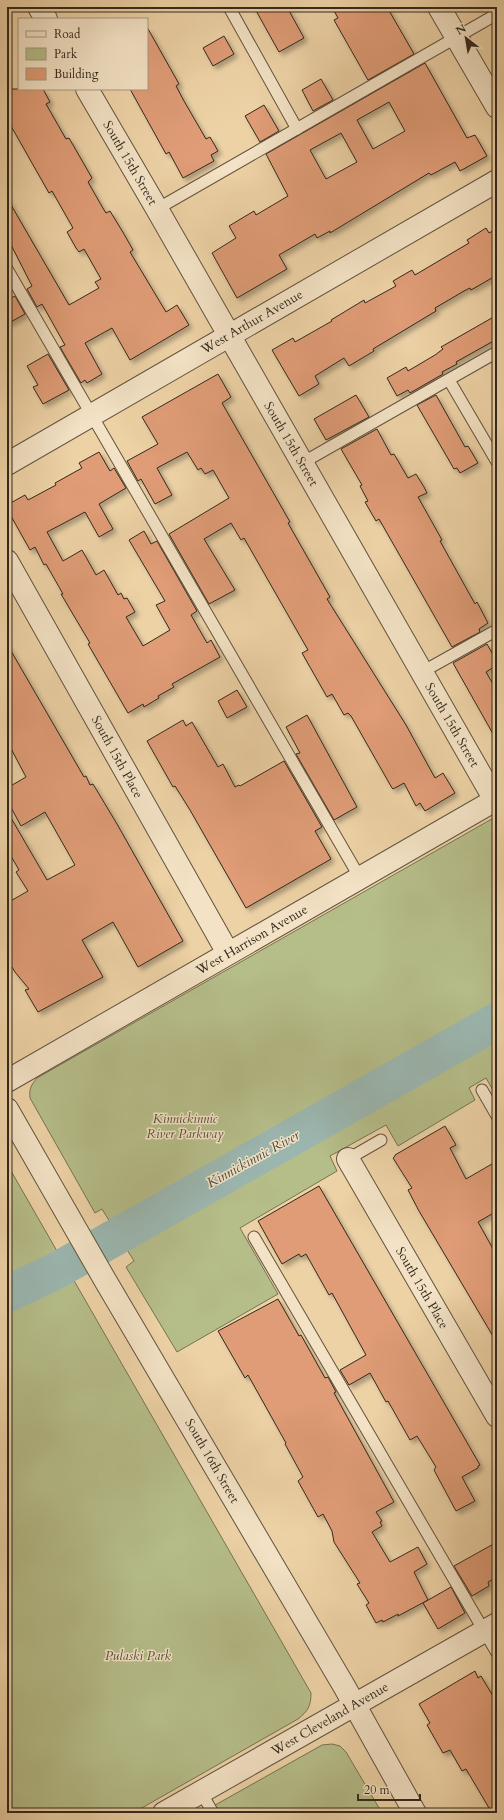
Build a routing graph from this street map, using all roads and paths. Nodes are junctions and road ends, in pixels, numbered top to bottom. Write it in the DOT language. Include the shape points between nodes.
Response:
graph roads {
  1 [pos="39,7"];
  2 [pos="228,7"];
  3 [pos="439,7"];
  4 [pos="497,14"];
  5 [pos="45,18"];
  6 [pos="456,37"];
  7 [pos="88,90"];
  8 [pos="497,107"];
  9 [pos="297,129"];
  10 [pos="497,181"];
  11 [pos="157,209"];
  12 [pos="7,269"];
  13 [pos="229,335"];
  14 [pos="497,352"];
  15 [pos="449,380"];
  16 [pos="92,415"];
  17 [pos="497,462"];
  18 [pos="7,464"];
  19 [pos="302,464"];
  20 [pos="7,560"];
  21 [pos="497,630"];
  22 [pos="422,672"];
  23 [pos="496,800"];
  24 [pos="360,878"];
  25 [pos="228,953"];
  26 [pos="7,1080"];
  27 [pos="482,1090"];
  28 [pos="7,1109"];
  29 [pos="497,1116"];
  30 [pos="382,1140"];
  31 [pos="348,1159"];
  32 [pos="254,1237"];
  33 [pos="497,1416"];
  34 [pos="491,1628"];
  35 [pos="497,1653"];
  36 [pos="354,1705"];
  37 [pos="201,1792"];
  38 [pos="164,1813"];
  39 [pos="213,1813"];
  40 [pos="415,1813"];
  1 -- 5 [label="street"];
  2 -- 9 [label="lane"];
  3 -- 6 [label="street"];
  4 -- 6 [label="lane"];
  6 -- 8 [label="street"];
  6 -- 9 [label="lane"];
  7 -- 11 [label="street, South 15th Street"];
  9 -- 11 [label="lane"];
  10 -- 13 [label="street, West Arthur Avenue"];
  11 -- 13 [label="street, South 15th Street"];
  12 -- 16 [label="lane"];
  13 -- 16 [label="street, West Arthur Avenue"];
  13 -- 19 [label="street, South 15th Street"];
  14 -- 15 [label="lane"];
  15 -- 17 [label="lane"];
  15 -- 19 [label="lane"];
  16 -- 18 [label="street, West Arthur Avenue"];
  16 -- 24 [label="lane"];
  19 -- 22 [label="street, South 15th Street"];
  20 -- 25 [label="street, South 15th Place"];
  21 -- 22 [label="lane"];
  22 -- 23 [label="street, South 15th Street"];
  23 -- 24 [label="street, West Harrison Avenue"];
  24 -- 25 [label="street, West Harrison Avenue"];
  25 -- 26 [label="street, West Harrison Avenue"];
  27 -- 29 [label="lane"];
  28 -- 36 [label="street, South 16th Street"];
  30 -- 31 [label="lane"];
  31 -- 33 [label="street, South 15th Place"];
  32 -- 34 [label="lane"];
  34 -- 35 [label="lane"];
  34 -- 36 [label="street, West Cleveland Avenue"];
  36 -- 37 [label="street, West Cleveland Avenue"];
  36 -- 40 [label="street, South 16th Street"];
  37 -- 38 [label="street, West Cleveland Avenue"];
  37 -- 39 [label="lane"];
}
